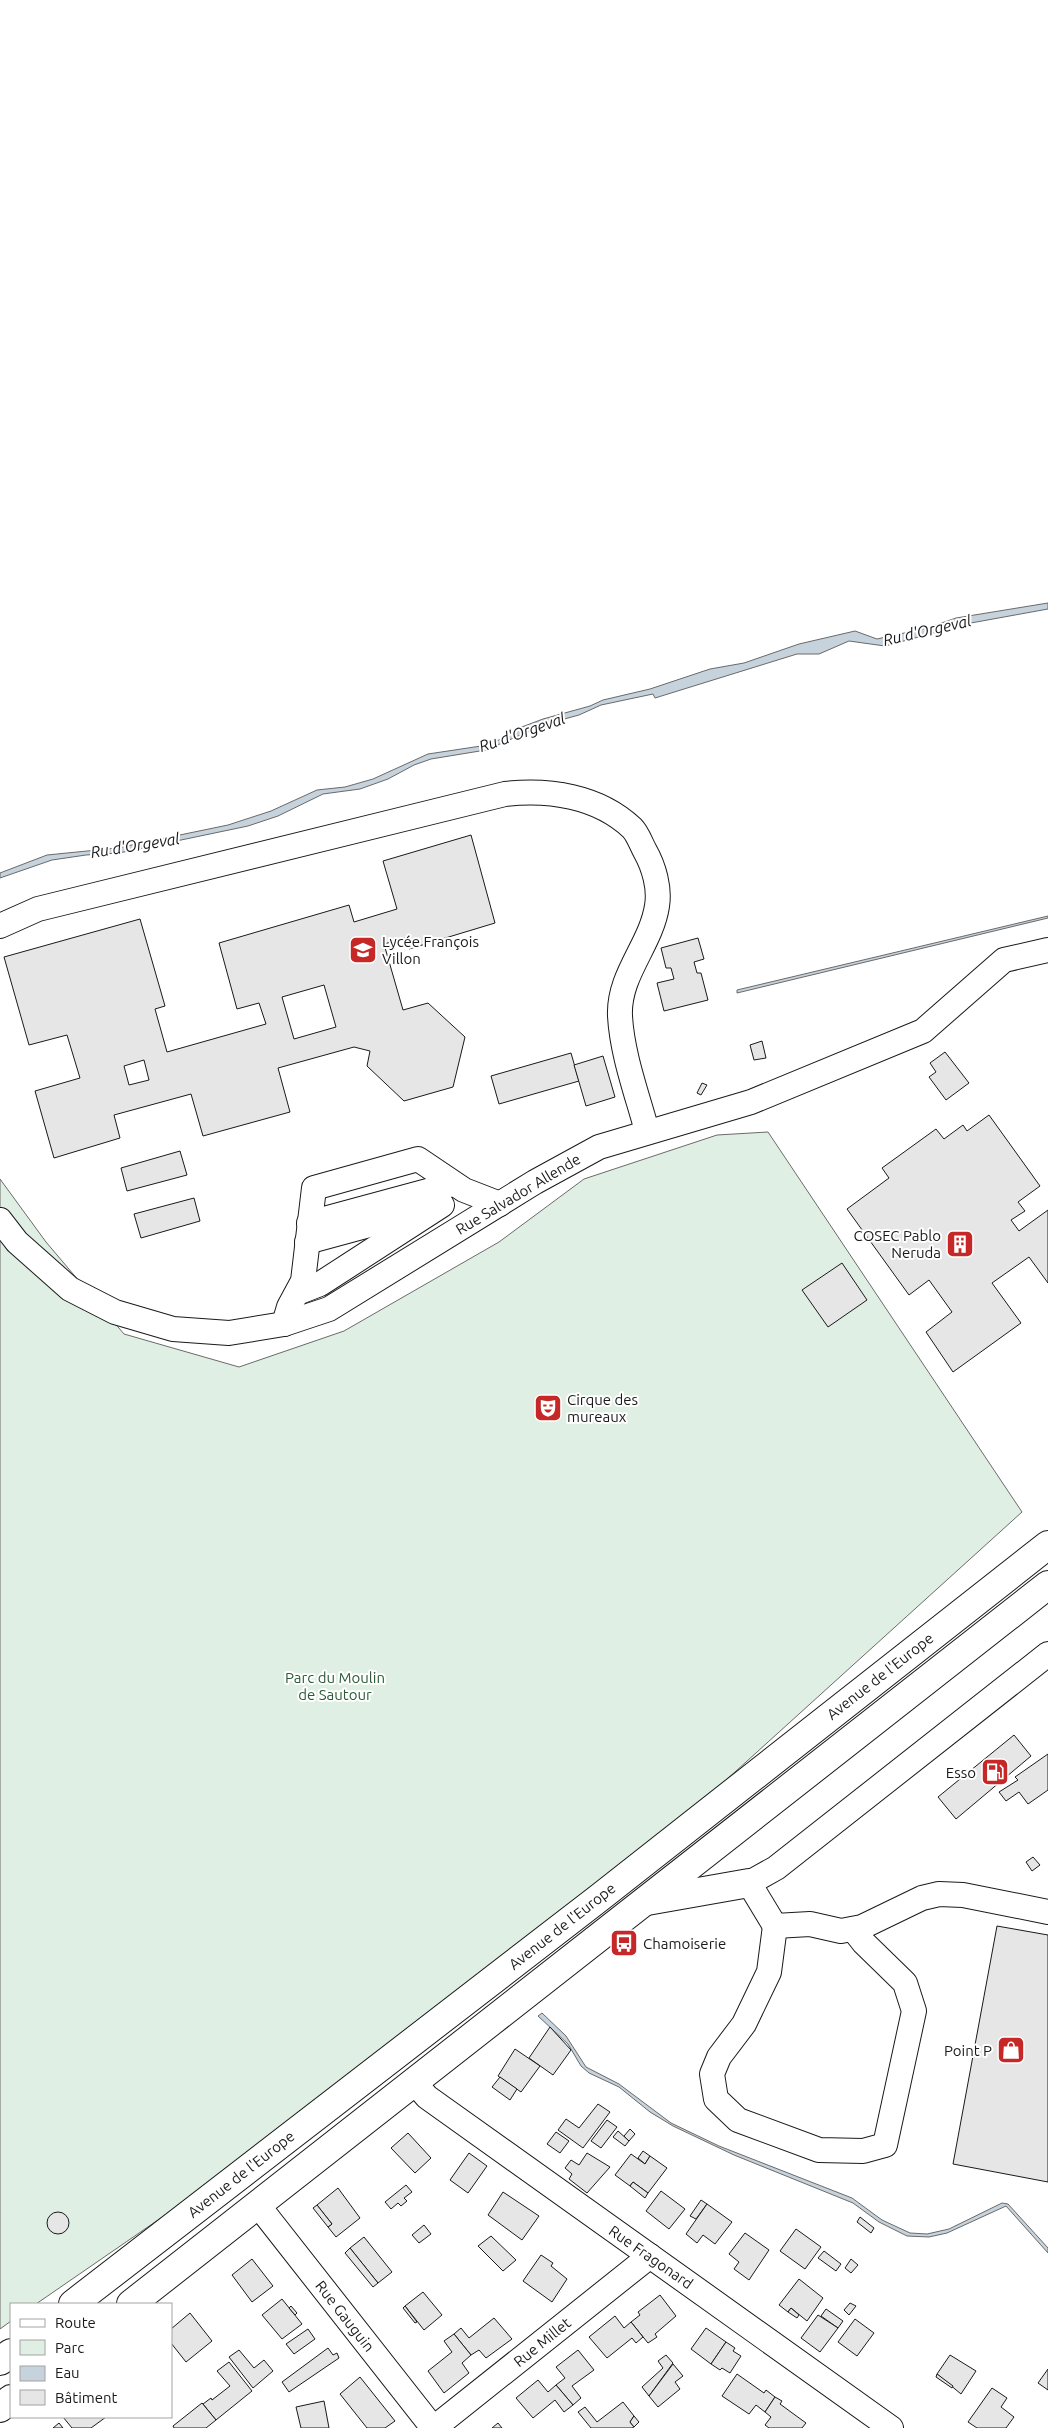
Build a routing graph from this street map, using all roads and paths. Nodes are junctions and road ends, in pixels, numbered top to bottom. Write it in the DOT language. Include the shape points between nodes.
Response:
graph roads {
  1 [pos="0,926"];
  2 [pos="1048,950"];
  3 [pos="647,1131"];
  4 [pos="451,1182"];
  5 [pos="500,1204"];
  6 [pos="442,1205"];
  7 [pos="0,1220"];
  8 [pos="309,1224"];
  9 [pos="297,1293"];
  10 [pos="284,1324"];
  11 [pos="1048,1545"];
  12 [pos="1048,1585"];
  13 [pos="1048,1654"];
  14 [pos="749,1883"];
  15 [pos="643,1902"];
  16 [pos="1048,1912"];
  17 [pos="775,1926"];
  18 [pos="853,1929"];
  19 [pos="414,2082"];
  20 [pos="257,2204"];
  21 [pos="650,2256"];
  22 [pos="74,2303"];
  23 [pos="132,2303"];
  24 [pos="10,2400"];
  25 [pos="0,2408"];
  26 [pos="433,2428"];
  27 [pos="891,2428"];
  1 -- 3 [label="street" via="38,909 504,794 528,791 584,800 607,810 633,829 651,862 656,884 657,906 627,976 620,1016"];
  2 -- 3 [label="street, Rue Salvador Allende" via="1004,960 923,1031 751,1102"];
  3 -- 5 [label="street, Rue Salvador Allende" via="599,1146"];
  4 -- 5 [label="street"];
  4 -- 6 [label="street"];
  4 -- 8 [label="street"];
  5 -- 10 [label="street, Rue Salvador Allende" via="330,1309"];
  6 -- 8 [label="street"];
  6 -- 9 [label="street" via="320,1284"];
  7 -- 10 [label="street, Rue Salvador Allende" via="17,1242 70,1289 115,1312 173,1329 211,1332 230,1333"];
  8 -- 9 [label="street" via="303,1281"];
  9 -- 10 [label="street"];
  11 -- 22 [label="main road, Avenue de l'Europe" via="599,1898"];
  12 -- 15 [label="main road, Avenue de l'Europe"];
  13 -- 14 [label="street" via="776,1868"];
  14 -- 15 [label="main road"];
  14 -- 17 [label="street"];
  15 -- 19 [label="main road, Avenue de l'Europe"];
  16 -- 18 [label="street" via="963,1895 939,1894 922,1898"];
  17 -- 18 [label="street" via="810,1924 841,1931"];
  17 -- 18 [label="street" via="769,1972 744,2024 719,2057 712,2074 716,2099 738,2120 819,2150 863,2151 885,2145 914,2011 906,1983"];
  19 -- 20 [label="main road, Avenue de l'Europe"];
  19 -- 21 [label="street, Rue Fragonard" via="427,2097"];
  20 -- 23 [label="main road, Avenue de l'Europe"];
  20 -- 26 [label="street, Rue Gauguin"];
  21 -- 26 [label="street, Rue Millet"];
  21 -- 27 [label="street, Rue Fragonard"];
  24 -- 25 [label="main road"];
}
